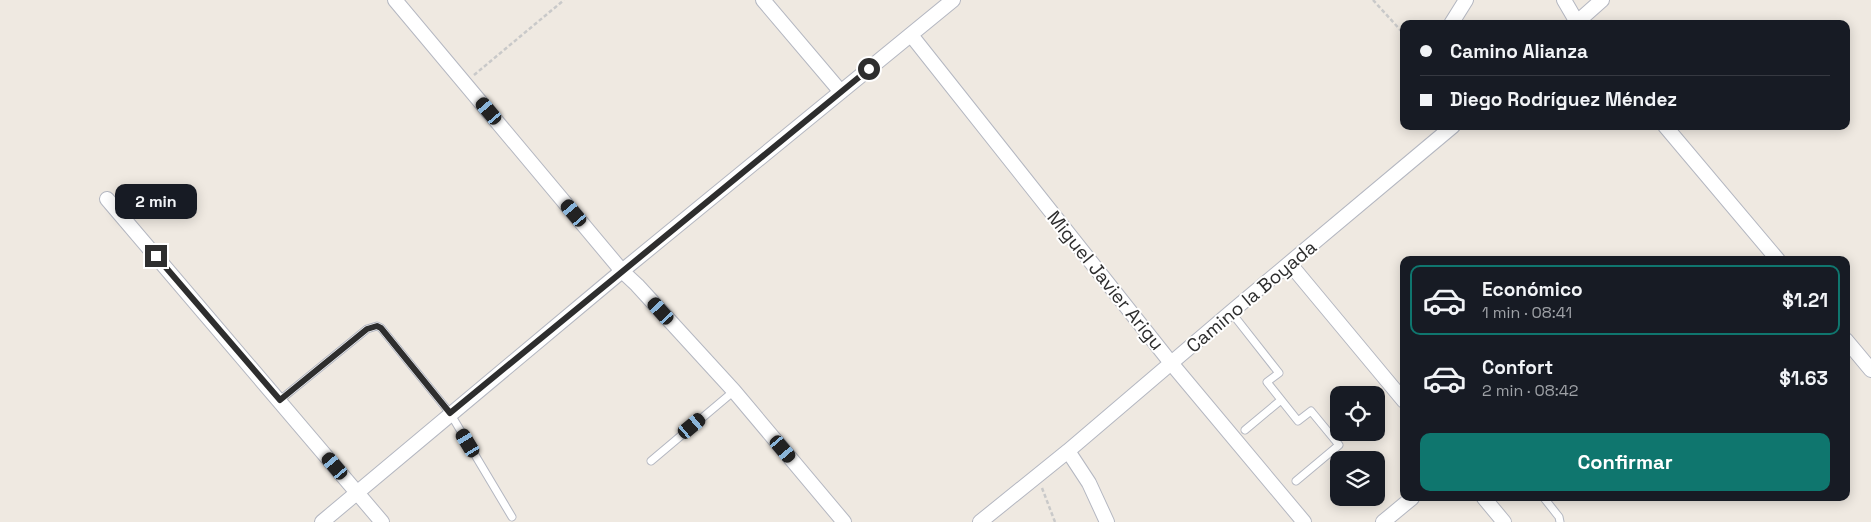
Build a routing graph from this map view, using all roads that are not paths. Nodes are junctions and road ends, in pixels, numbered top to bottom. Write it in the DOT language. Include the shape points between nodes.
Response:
graph roads {
  1 [pos="395,0"];
  2 [pos="763,0"];
  3 [pos="953,0"];
  4 [pos="1466,0"];
  5 [pos="1564,0"];
  6 [pos="1602,0"];
  7 [pos="1454,20"];
  8 [pos="1575,20"];
  9 [pos="1580,20"];
  10 [pos="911,35"];
  11 [pos="841,92"];
  12 [pos="1448,130"];
  13 [pos="1668,130"];
  14 [pos="107,199"];
  15 [pos="1775,256"];
  16 [pos="1290,264"];
  17 [pos="622,271"];
  18 [pos="1230,312"];
  19 [pos="1850,345"];
  20 [pos="1172,363"];
  21 [pos="1871,370"];
  22 [pos="734,391"];
  23 [pos="1400,396"];
  24 [pos="280,400"];
  25 [pos="1281,400"];
  26 [pos="450,413"];
  27 [pos="1245,430"];
  28 [pos="1330,434"];
  29 [pos="1336,441"];
  30 [pos="1068,450"];
  31 [pos="650,461"];
  32 [pos="1296,481"];
  33 [pos="358,492"];
  34 [pos="1408,501"];
  35 [pos="1486,501"];
  36 [pos="1546,501"];
  37 [pos="512,517"];
  38 [pos="322,522"];
  39 [pos="382,522"];
  40 [pos="844,522"];
  41 [pos="980,522"];
  42 [pos="1107,522"];
  43 [pos="1304,522"];
  44 [pos="1383,522"];
  45 [pos="1504,522"];
  46 [pos="1560,522"];
  1 -- 17 [label="street"];
  2 -- 11 [label="street"];
  3 -- 10 [label="street"];
  4 -- 7 [label="street"];
  5 -- 8 [label="street"];
  6 -- 9 [label="street"];
  10 -- 11 [label="street"];
  10 -- 20 [label="street, Miguel Javier Arigu"];
  11 -- 17 [label="street"];
  12 -- 16 [label="street, Camino la Boyada"];
  13 -- 15 [label="street"];
  14 -- 24 [label="street"];
  16 -- 18 [label="street, Camino la Boyada"];
  16 -- 23 [label="street"];
  17 -- 22 [label="street"];
  17 -- 26 [label="street"];
  18 -- 20 [label="street, Camino la Boyada"];
  18 -- 25 [label="lane" via="1279,373 1266,382"];
  19 -- 21 [label="street"];
  20 -- 30 [label="street, Camino la Boyada"];
  20 -- 43 [label="street, Miguel Javier Arigu"];
  22 -- 31 [label="lane"];
  22 -- 40 [label="street"];
  24 -- 26 [label="lane" via="367,329 377,326"];
  24 -- 33 [label="street"];
  25 -- 27 [label="lane"];
  25 -- 28 [label="lane" via="1298,421 1311,411"];
  26 -- 33 [label="street"];
  26 -- 37 [label="lane"];
  29 -- 32 [label="lane" via="1339,445"];
  30 -- 41 [label="street, Camino la Boyada"];
  30 -- 42 [label="street" via="1089,483"];
  33 -- 38 [label="street"];
  33 -- 39 [label="street"];
  34 -- 44 [label="street"];
  35 -- 45 [label="street"];
  36 -- 46 [label="lane"];
}
